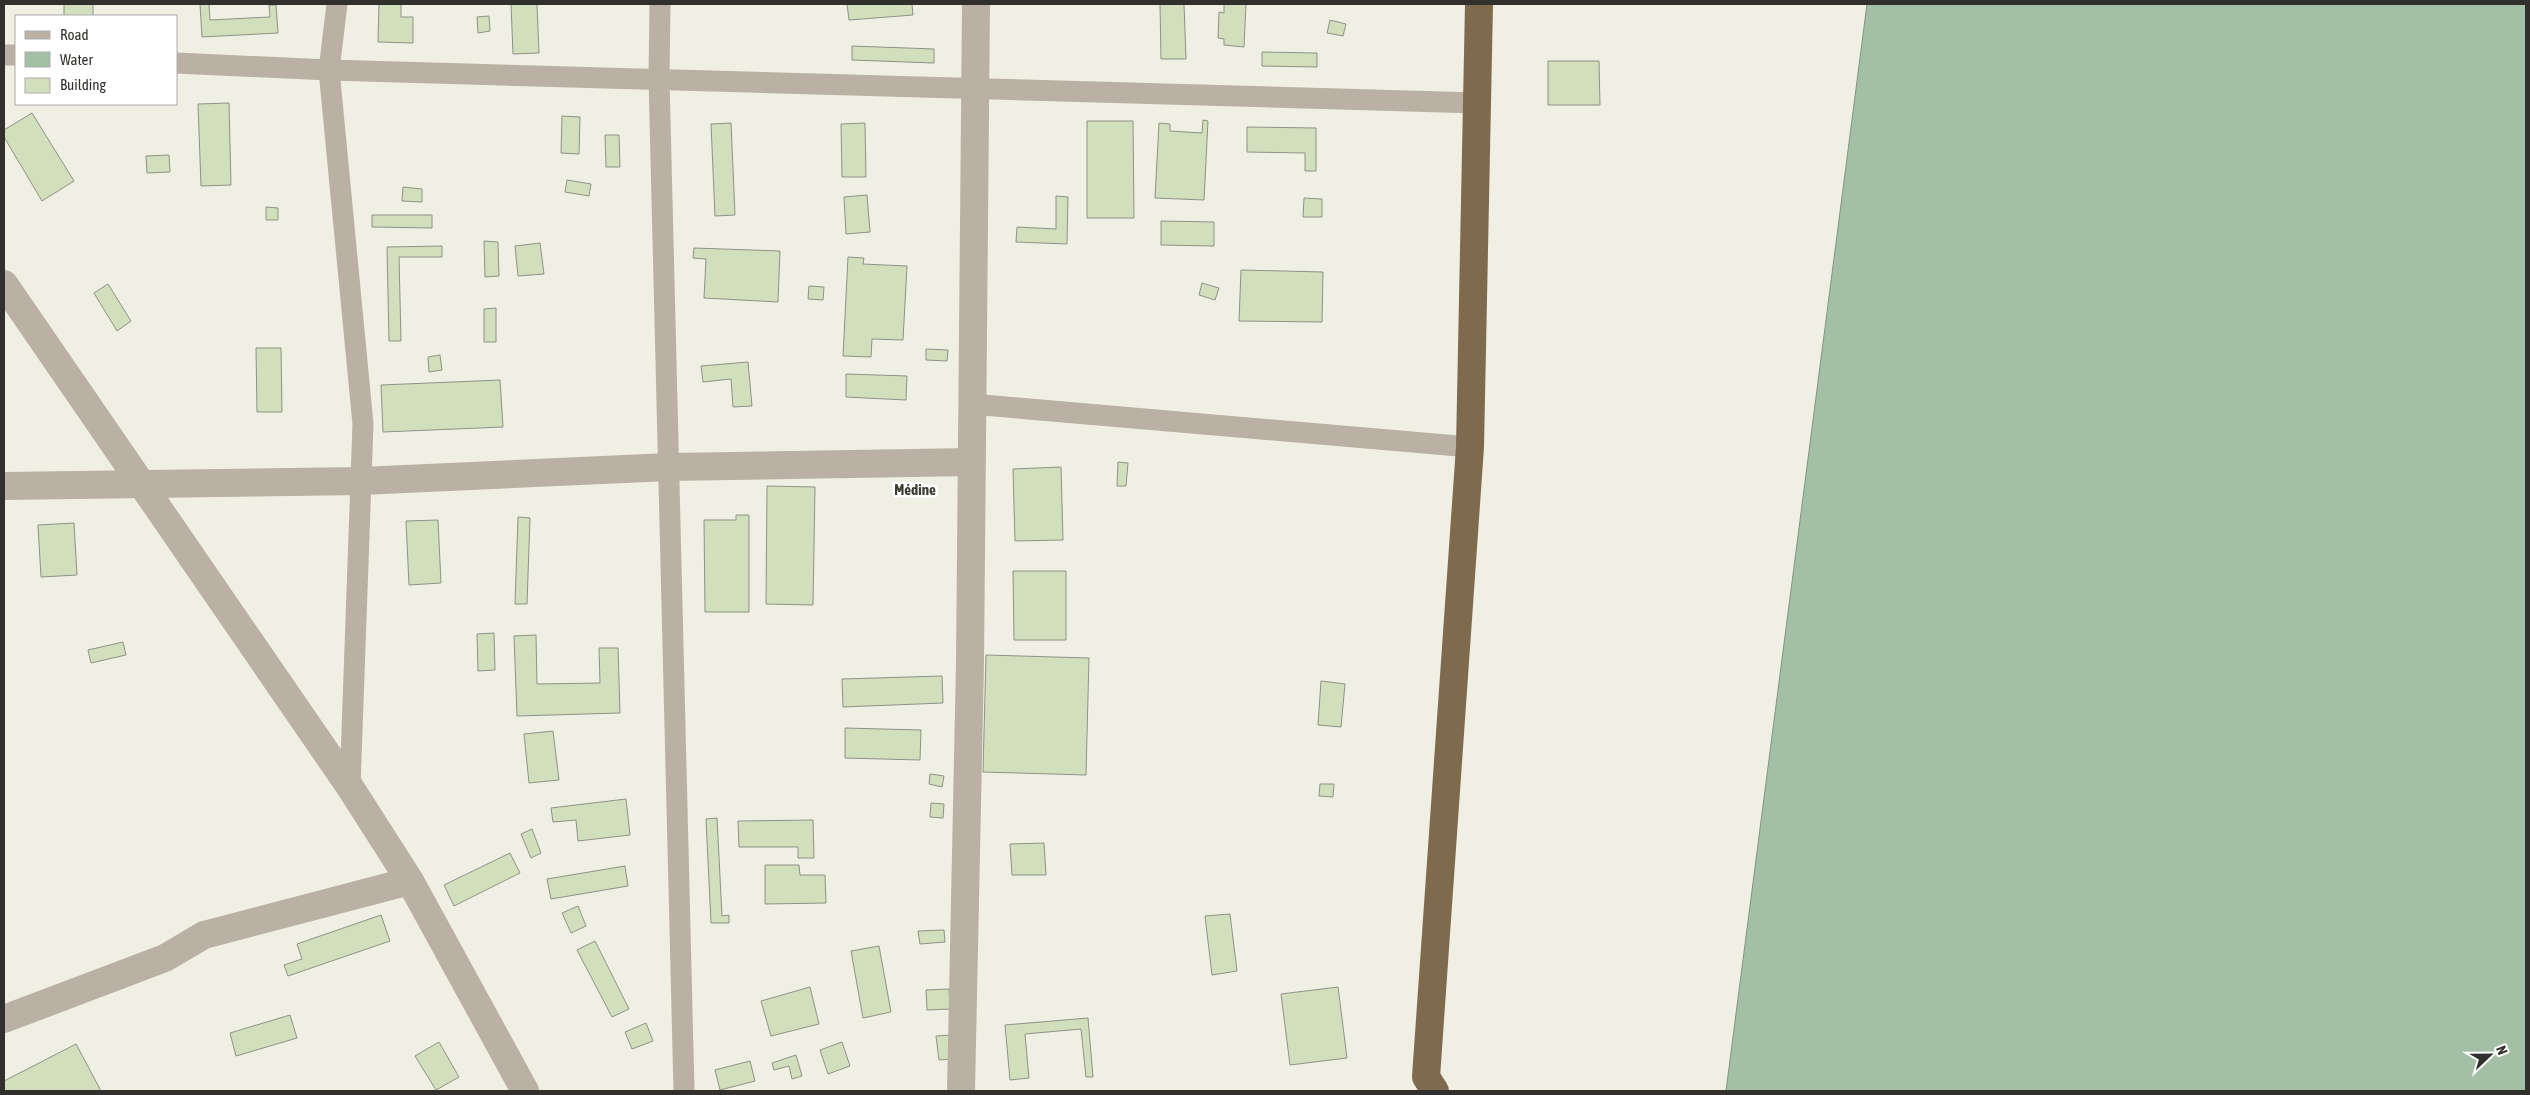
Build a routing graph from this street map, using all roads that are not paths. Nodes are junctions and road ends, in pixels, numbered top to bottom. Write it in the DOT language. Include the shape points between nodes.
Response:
graph roads {
  1 [pos="337,4"];
  2 [pos="660,4"];
  3 [pos="976,4"];
  4 [pos="1479,4"];
  5 [pos="178,63"];
  6 [pos="330,70"];
  7 [pos="659,78"];
  8 [pos="976,89"];
  9 [pos="1477,103"];
  10 [pos="4,284"];
  11 [pos="971,404"];
  12 [pos="1470,447"];
  13 [pos="970,462"];
  14 [pos="669,467"];
  15 [pos="361,481"];
  16 [pos="142,485"];
  17 [pos="4,486"];
  18 [pos="350,787"];
  19 [pos="410,881"];
  20 [pos="4,1019"];
  21 [pos="525,1091"];
  22 [pos="684,1091"];
  23 [pos="961,1091"];
  24 [pos="1436,1091"];
  1 -- 6 [label="lane"];
  2 -- 7 [label="lane"];
  3 -- 8 [label="street"];
  4 -- 9 [label="highway"];
  5 -- 6 [label="lane"];
  6 -- 7 [label="lane"];
  6 -- 15 [label="lane" via="363,424"];
  7 -- 8 [label="lane"];
  7 -- 14 [label="lane"];
  8 -- 9 [label="lane"];
  8 -- 11 [label="street"];
  9 -- 12 [label="highway"];
  10 -- 16 [label="street"];
  11 -- 12 [label="lane"];
  11 -- 13 [label="street"];
  12 -- 24 [label="highway" via="1426,1077"];
  13 -- 14 [label="street"];
  13 -- 23 [label="street" via="970,663"];
  14 -- 15 [label="street"];
  14 -- 22 [label="lane"];
  15 -- 16 [label="street"];
  15 -- 18 [label="lane"];
  16 -- 17 [label="street"];
  16 -- 18 [label="street"];
  18 -- 19 [label="street"];
  19 -- 20 [label="street" via="204,936 165,958"];
  19 -- 21 [label="street"];
}
